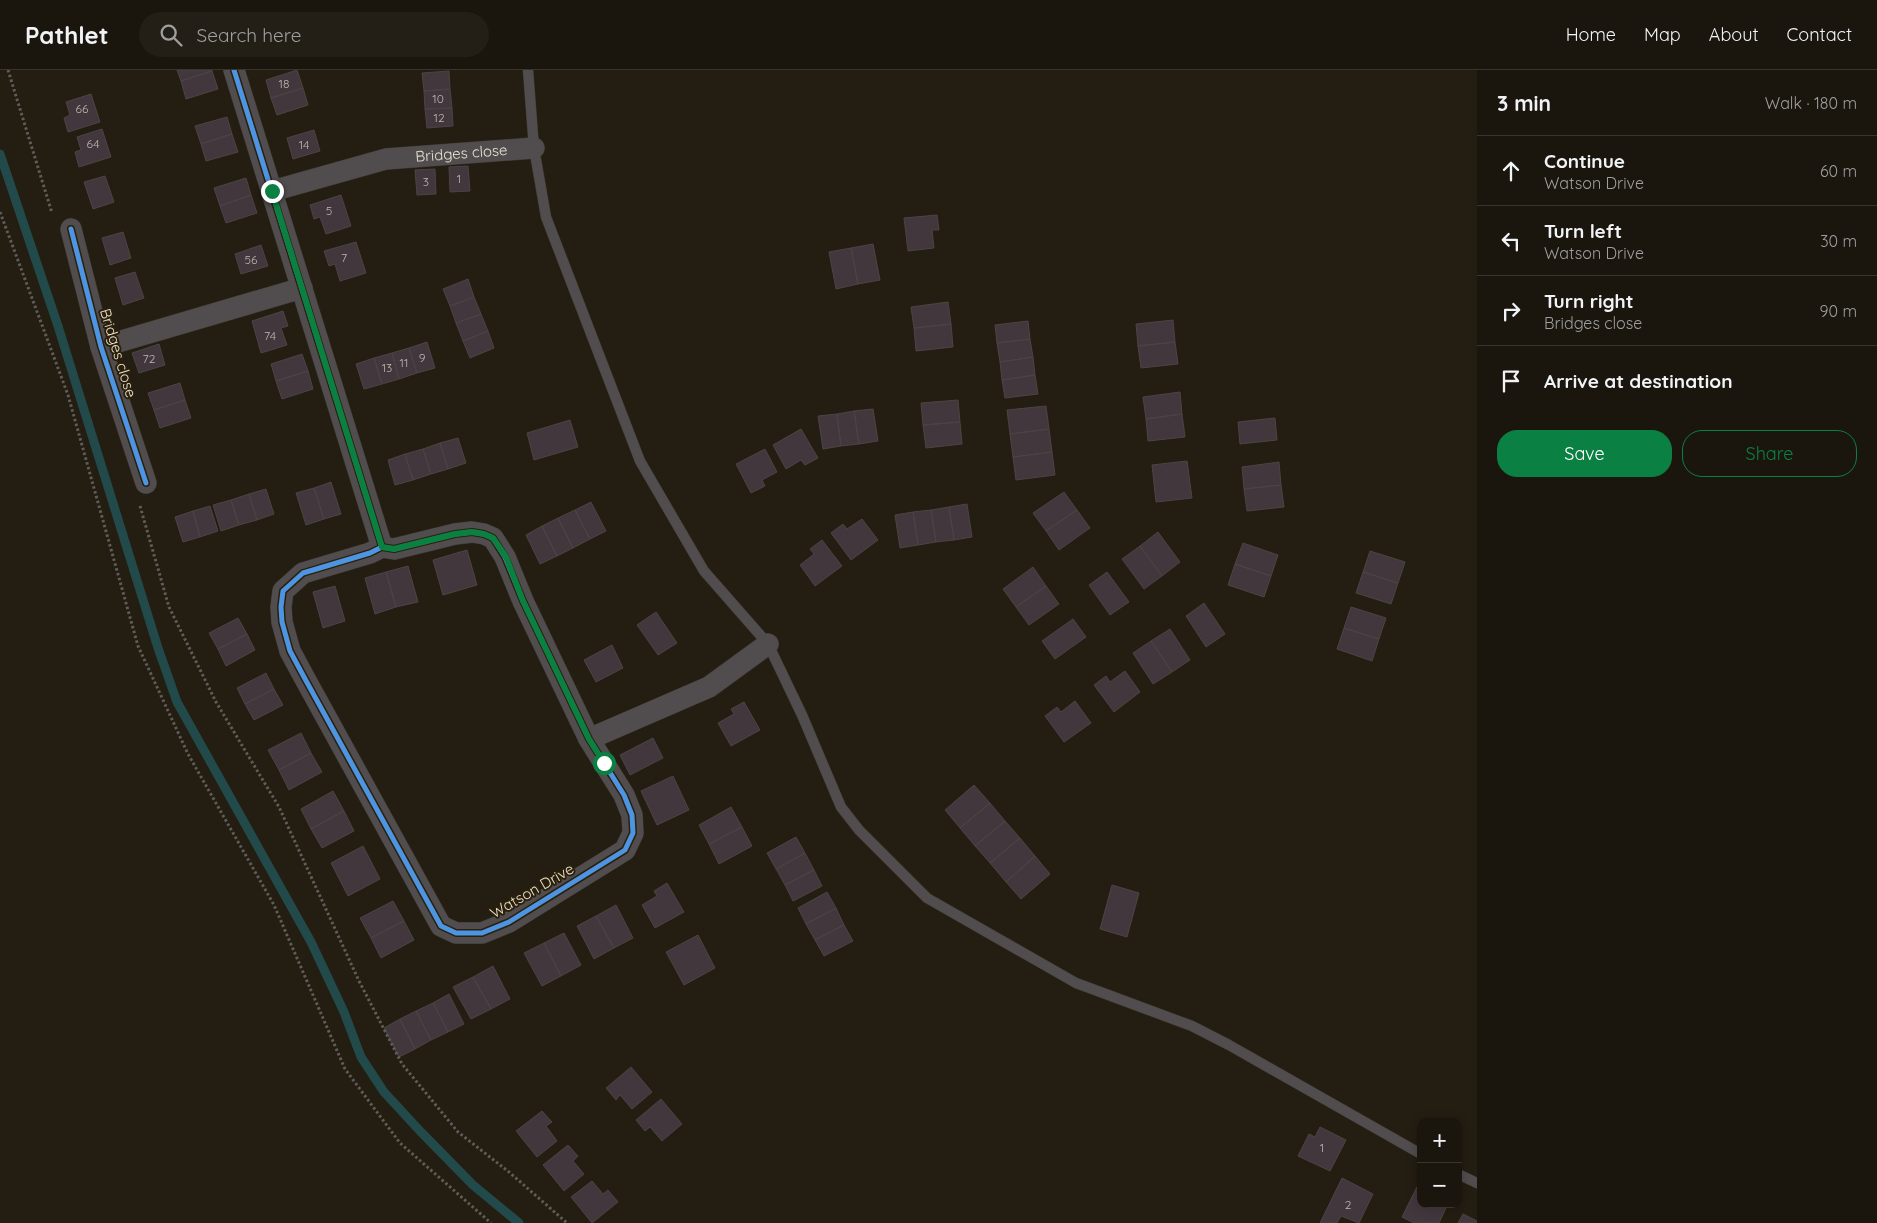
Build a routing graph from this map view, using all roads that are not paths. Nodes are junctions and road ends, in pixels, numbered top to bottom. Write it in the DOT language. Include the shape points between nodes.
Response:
graph roads {
  1 [pos="234,70"];
  2 [pos="528,70"];
  3 [pos="534,148"];
  4 [pos="272,191"];
  5 [pos="62,223"];
  6 [pos="302,288"];
  7 [pos="101,347"];
  8 [pos="142,493"];
  9 [pos="382,547"];
  10 [pos="768,644"];
  11 [pos="589,739"];
  12 [pos="1417,1152"];
  13 [pos="1462,1176"];
  14 [pos="1477,1184"];
  1 -- 4 [label="street"];
  2 -- 3 [label="lane"];
  3 -- 4 [label="street, Bridges close" via="386,159"];
  3 -- 10 [label="lane" via="546,217 640,461 704,571"];
  4 -- 6 [label="street"];
  5 -- 7 [label="street, Bridges close"];
  6 -- 7 [label="street, Bridges close"];
  6 -- 9 [label="street"];
  7 -- 8 [label="street, Bridges close"];
  9 -- 11 [label="street, Watson Drive" via="394,549 472,532 493,538 508,563"];
  9 -- 11 [label="street, Watson Drive" via="304,573 283,591 282,622 290,651 441,926 456,933 482,932 509,922 625,850 633,833 632,815"];
  10 -- 11 [label="street" via="709,687"];
  10 -- 12 [label="lane" via="841,807 859,830 927,898 1076,983 1192,1026 1229,1045"];
  13 -- 14 [label="lane"];
}
